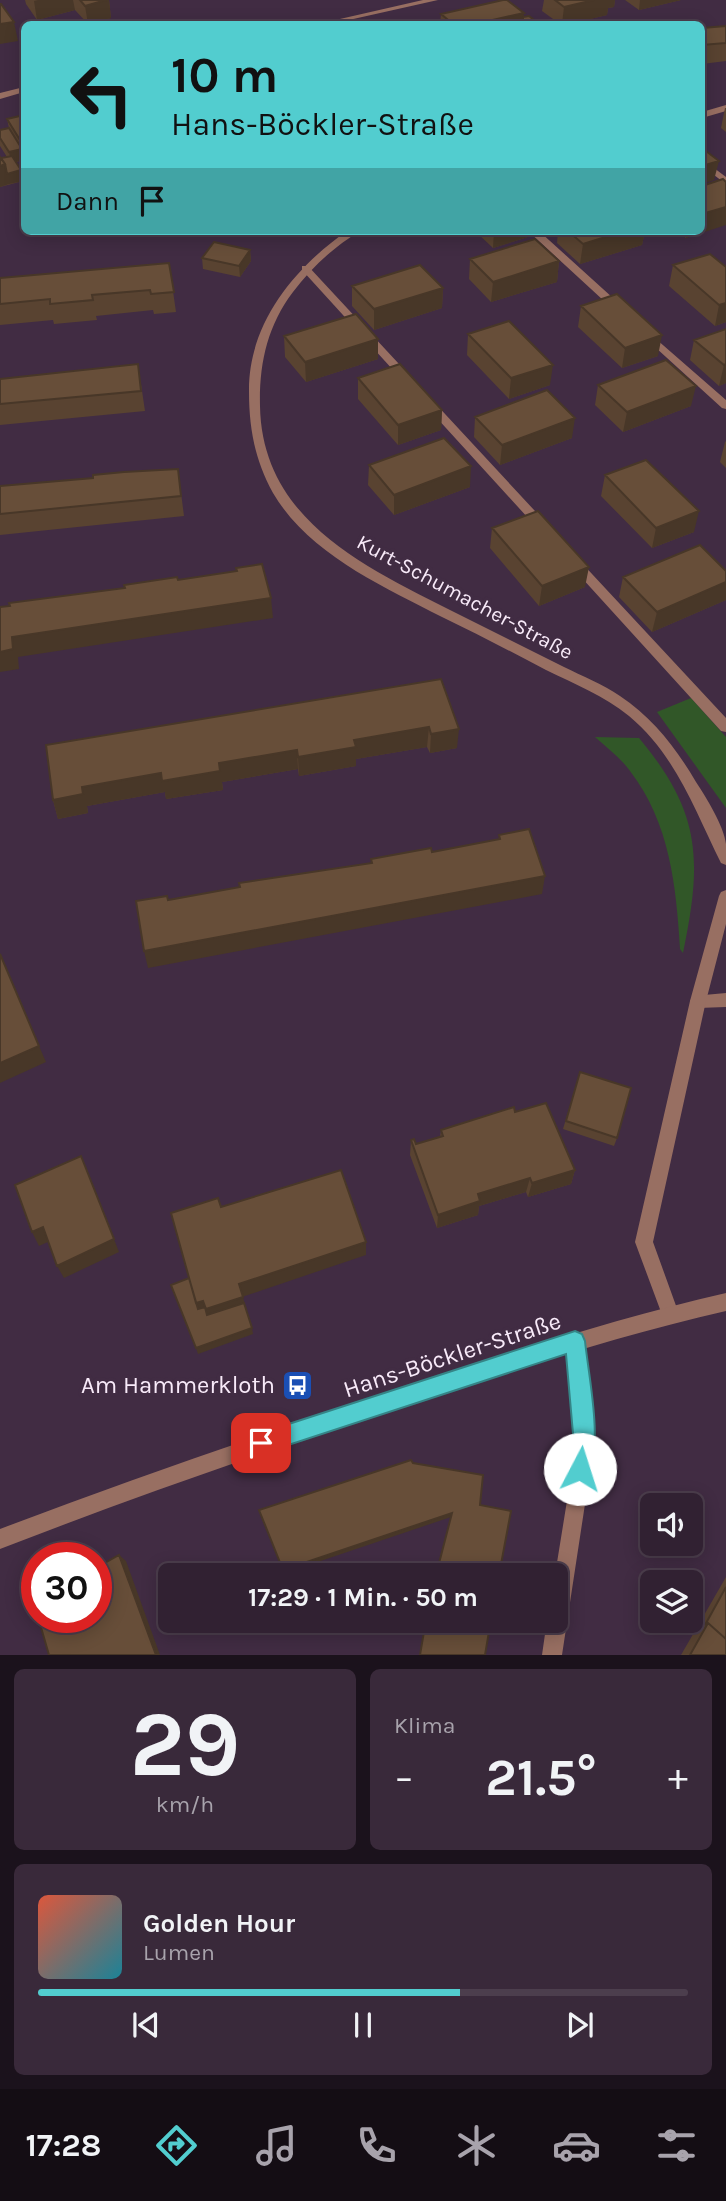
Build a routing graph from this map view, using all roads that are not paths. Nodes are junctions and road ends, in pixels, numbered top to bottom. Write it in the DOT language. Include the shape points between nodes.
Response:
graph roads {
  1 [pos="368,0"];
  2 [pos="434,0"];
  3 [pos="375,13"];
  4 [pos="336,21"];
  5 [pos="21,91"];
  6 [pos="0,96"];
  7 [pos="726,108"];
  8 [pos="705,114"];
  9 [pos="705,164"];
  10 [pos="726,181"];
  11 [pos="348,235"];
  12 [pos="537,235"];
  13 [pos="304,268"];
  14 [pos="624,314"];
  15 [pos="635,323"];
  16 [pos="726,406"];
  17 [pos="555,540"];
  18 [pos="564,550"];
  19 [pos="726,727"];
  20 [pos="726,859"];
  21 [pos="726,896"];
  22 [pos="726,1000"];
  23 [pos="698,1001"];
  24 [pos="726,1302"];
  25 [pos="670,1314"];
  26 [pos="575,1341"];
  27 [pos="0,1539"];
  28 [pos="551,1655"];
  1 -- 3 [label="street"];
  2 -- 3 [label="street"];
  3 -- 4 [label="street"];
  5 -- 6 [label="street"];
  7 -- 8 [label="street"];
  9 -- 10 [label="street"];
  11 -- 13 [label="street, Kurt-Schumacher-Straße"];
  12 -- 14 [label="street"];
  13 -- 17 [label="street"];
  13 -- 20 [label="street, Kurt-Schumacher-Straße" via="267,326 256,355 253,399 257,435 275,487 317,538 358,568 617,700 662,743 693,788"];
  15 -- 16 [label="street"];
  18 -- 19 [label="street"];
  21 -- 23 [label="street"];
  22 -- 23 [label="street"];
  23 -- 25 [label="street" via="644,1242"];
  24 -- 25 [label="street, Hans-Böckler-Straße"];
  25 -- 26 [label="street, Hans-Böckler-Straße"];
  26 -- 27 [label="street, Hans-Böckler-Straße" via="139,1485"];
  26 -- 28 [label="street" via="584,1445"];
}
